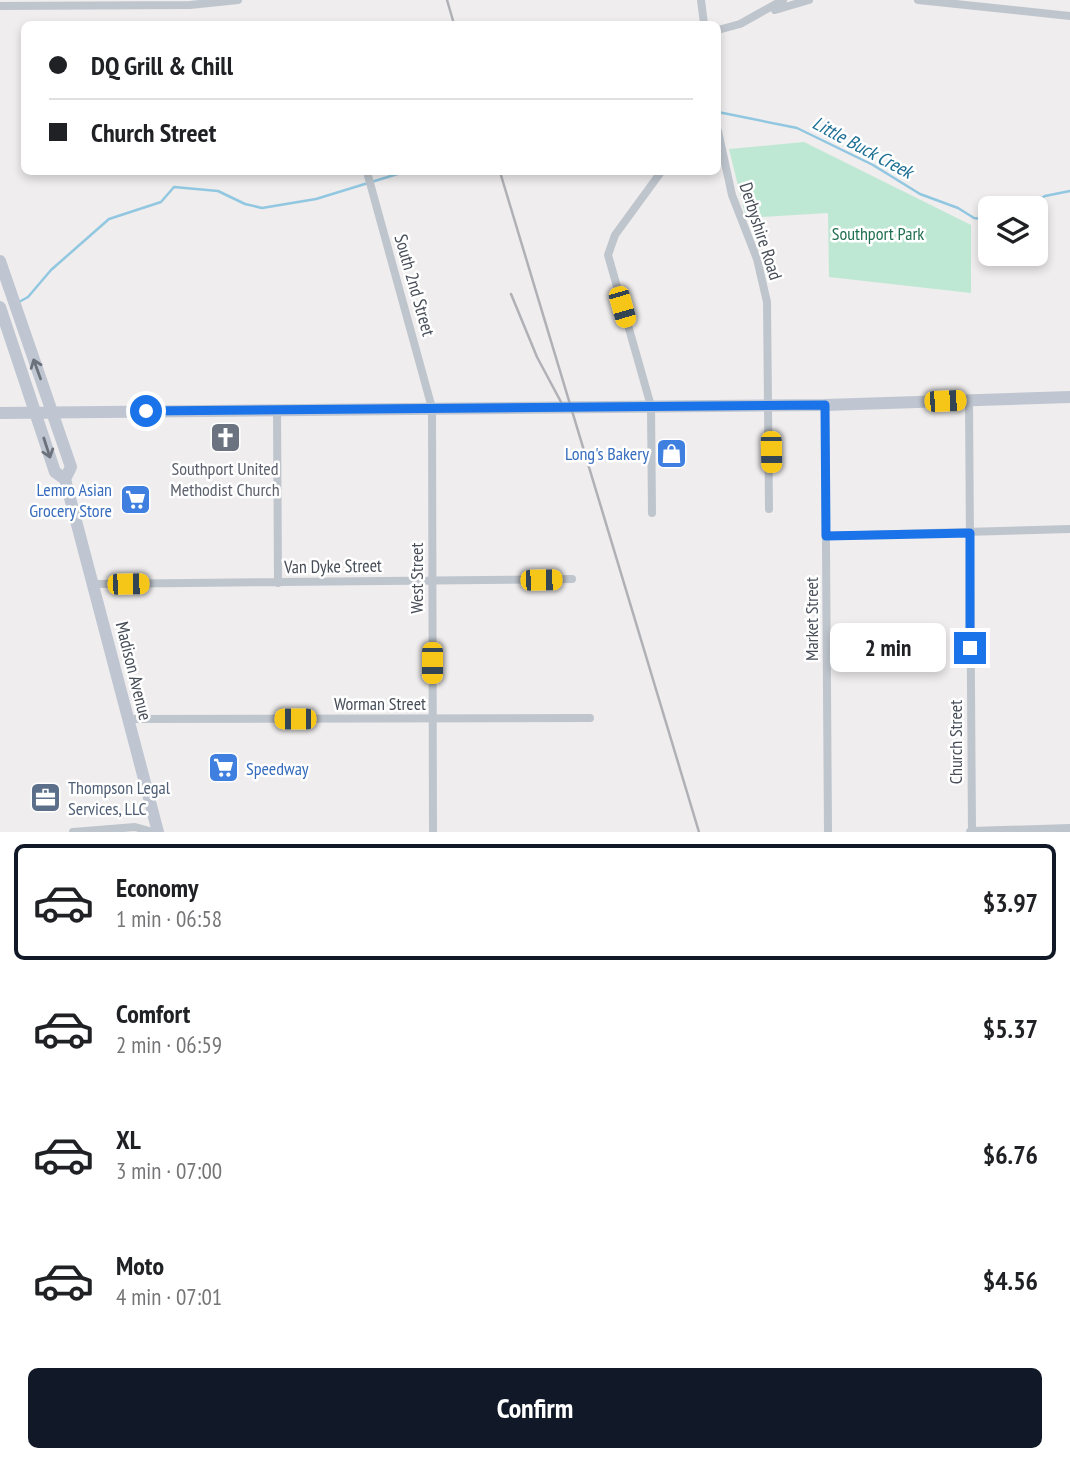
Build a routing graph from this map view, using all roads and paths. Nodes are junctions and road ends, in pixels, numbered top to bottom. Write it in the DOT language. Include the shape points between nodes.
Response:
graph roads {
  1 [pos="238,0"];
  2 [pos="701,0"];
  3 [pos="783,0"];
  4 [pos="809,0"];
  5 [pos="918,0"];
  6 [pos="0,6"];
  7 [pos="765,12"];
  8 [pos="1070,16"];
  9 [pos="704,21"];
  10 [pos="721,29"];
  11 [pos="721,157"];
  12 [pos="368,175"];
  13 [pos="659,175"];
  14 [pos="0,261"];
  15 [pos="0,307"];
  16 [pos="1070,397"];
  17 [pos="969,400"];
  18 [pos="770,405"];
  19 [pos="825,405"];
  20 [pos="651,406"];
  21 [pos="432,408"];
  22 [pos="277,409"];
  23 [pos="36,412"];
  24 [pos="52,412"];
  25 [pos="0,413"];
  26 [pos="65,479"];
  27 [pos="769,509"];
  28 [pos="652,513"];
  29 [pos="1070,529"];
  30 [pos="970,533"];
  31 [pos="826,536"];
  32 [pos="572,579"];
  33 [pos="432,581"];
  34 [pos="278,583"];
  35 [pos="94,584"];
  36 [pos="433,718"];
  37 [pos="590,718"];
  38 [pos="129,719"];
  39 [pos="1070,829"];
  40 [pos="73,832"];
  41 [pos="155,832"];
  42 [pos="433,832"];
  43 [pos="828,832"];
  44 [pos="972,832"];
  1 -- 6 [label="street" via="190,5"];
  2 -- 9 [label="street"];
  3 -- 7 [label="street"];
  4 -- 7 [label="street"];
  5 -- 8 [label="street"];
  7 -- 10 [label="street"];
  11 -- 18 [label="street, Derbyshire Road" via="764,285"];
  12 -- 21 [label="street, South 2nd Street"];
  13 -- 20 [label="street" via="611,240 608,255"];
  24 -- 14 [label="main road, Madison Avenue, one-way"];
  15 -- 23 [label="main road, Madison Avenue"];
  16 -- 17 [label="main road"];
  17 -- 19 [label="main road"];
  17 -- 30 [label="street, Church Street"];
  18 -- 19 [label="main road"];
  18 -- 20 [label="main road"];
  18 -- 27 [label="street, Derbyshire Road"];
  19 -- 31 [label="street, Market Street"];
  20 -- 21 [label="main road"];
  20 -- 28 [label="street"];
  21 -- 22 [label="main road"];
  21 -- 33 [label="street, West Street"];
  22 -- 24 [label="main road"];
  22 -- 34 [label="street"];
  23 -- 24 [label="main road"];
  23 -- 25 [label="main road"];
  23 -- 26 [label="main road, Madison Avenue, one-way" via="55,472"];
  24 -- 26 [label="main road, Madison Avenue" via="71,467"];
  26 -- 35 [label="main road, Madison Avenue"];
  29 -- 30 [label="street"];
  30 -- 31 [label="street"];
  30 -- 44 [label="street, Church Street"];
  31 -- 43 [label="street, Market Street"];
  32 -- 33 [label="street, Van Dyke Street"];
  33 -- 34 [label="street, Van Dyke Street"];
  33 -- 36 [label="street, West Street"];
  34 -- 35 [label="street, Van Dyke Street"];
  35 -- 38 [label="main road, Madison Avenue"];
  36 -- 37 [label="street, Worman Street"];
  36 -- 38 [label="street, Worman Street"];
  36 -- 42 [label="street, West Street"];
  38 -- 41 [label="main road, Madison Avenue"];
  39 -- 44 [label="street"];
  40 -- 41 [label="street" via="135,827"];
}
